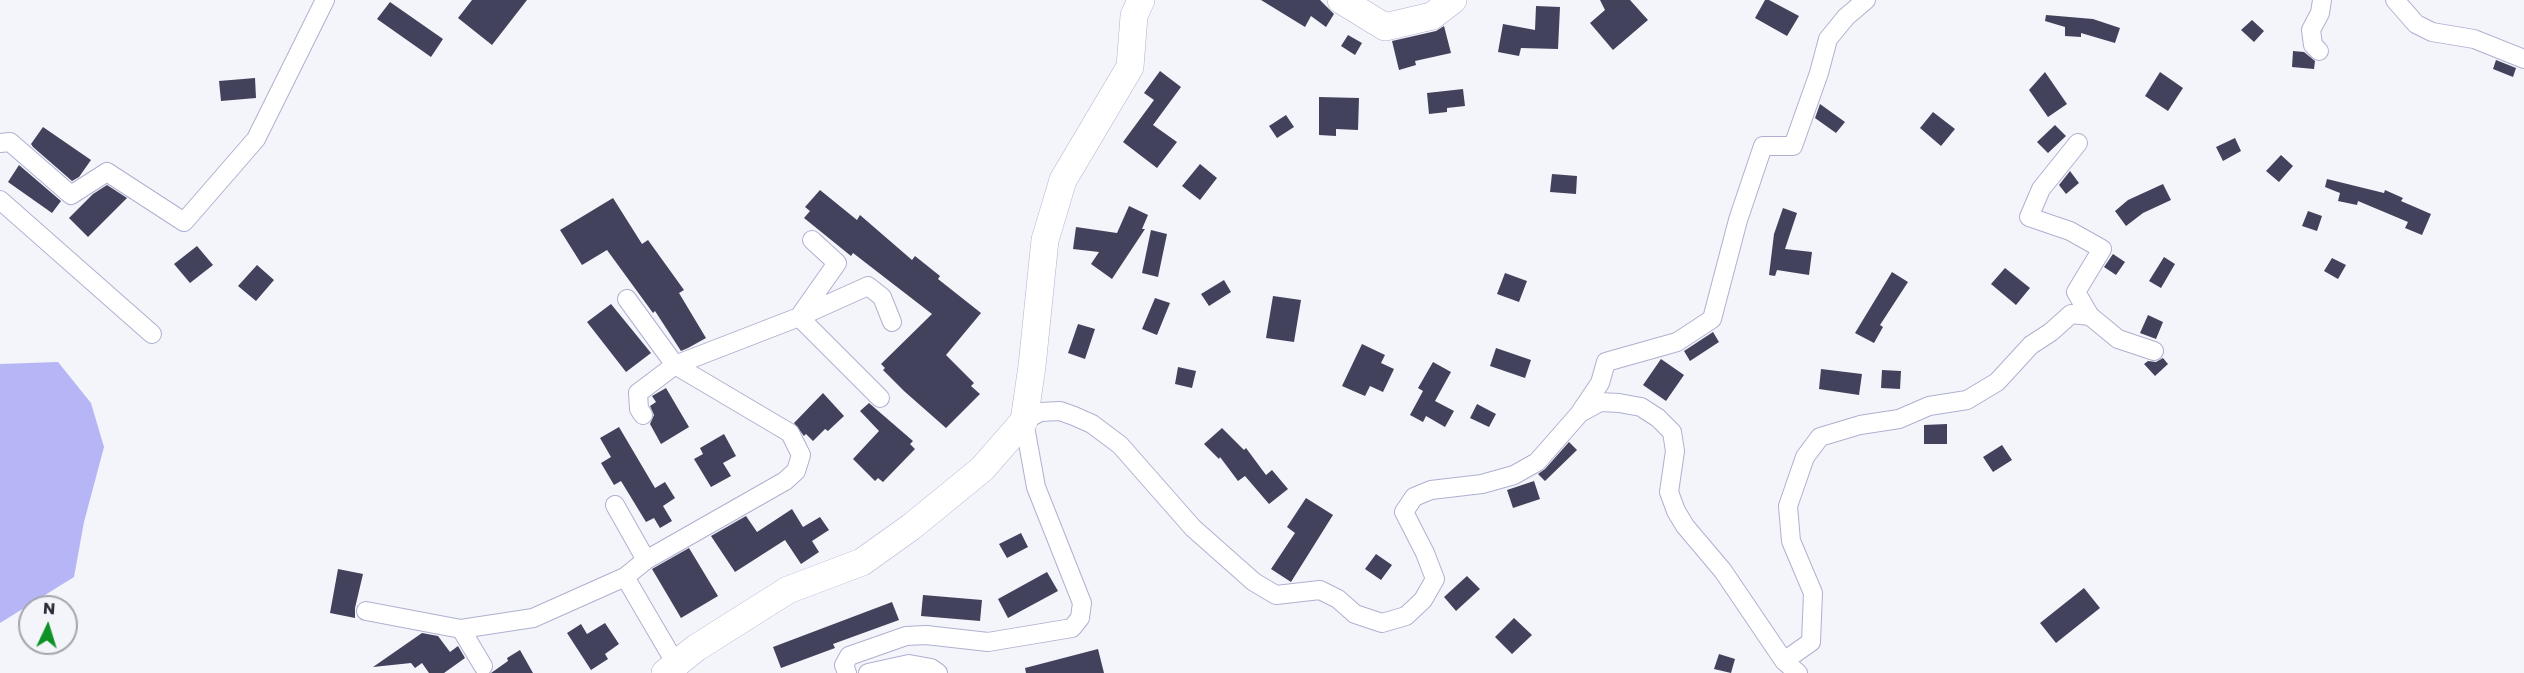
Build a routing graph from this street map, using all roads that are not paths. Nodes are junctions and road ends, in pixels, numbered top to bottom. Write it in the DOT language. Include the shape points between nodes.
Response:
graph roads {
  1 [pos="325,0"];
  2 [pos="1141,0"];
  3 [pos="1341,0"];
  4 [pos="1453,0"];
  5 [pos="1866,0"];
  6 [pos="2322,0"];
  7 [pos="2395,0"];
  8 [pos="2319,51"];
  9 [pos="2524,59"];
  10 [pos="0,143"];
  11 [pos="2078,143"];
  12 [pos="0,200"];
  13 [pos="812,240"];
  14 [pos="627,299"];
  15 [pos="2090,316"];
  16 [pos="799,317"];
  17 [pos="892,322"];
  18 [pos="152,334"];
  19 [pos="2154,351"];
  20 [pos="675,365"];
  21 [pos="880,398"];
  22 [pos="1580,413"];
  23 [pos="643,415"];
  24 [pos="1024,421"];
  25 [pos="615,505"];
  26 [pos="646,560"];
  27 [pos="625,577"];
  28 [pos="366,611"];
  29 [pos="461,629"];
  30 [pos="1784,661"];
  31 [pos="483,666"];
  32 [pos="670,668"];
  33 [pos="848,673"];
  34 [pos="868,673"];
  35 [pos="938,673"];
  36 [pos="1798,673"];
  1 -- 10 [label="street" via="256,139 184,222 107,172 71,195 10,142"];
  2 -- 24 [label="main road" via="1134,16 1130,67 1063,180 1045,240"];
  3 -- 4 [label="main road" via="1385,27 1432,16"];
  5 -- 22 [label="street" via="1828,39 1793,146 1763,146 1738,220 1712,319 1677,342 1606,362 1600,383"];
  6 -- 8 [label="street" via="2312,30 2313,45"];
  7 -- 9 [label="street" via="2416,24 2432,32 2474,39"];
  11 -- 15 [label="street" via="2041,189 2029,217 2070,231 2102,249 2076,292"];
  12 -- 18 [label="street"];
  13 -- 16 [label="street" via="837,263"];
  14 -- 20 [label="street"];
  15 -- 19 [label="street" via="2118,339"];
  15 -- 30 [label="street" via="2071,314 2031,345 1997,381 1967,400 1929,406 1899,419 1860,424 1820,437 1805,457 1788,506 1791,542 1813,593 1811,642"];
  16 -- 17 [label="street" via="868,286 882,297"];
  16 -- 20 [label="street"];
  16 -- 21 [label="street"];
  20 -- 23 [label="street" via="638,393"];
  20 -- 26 [label="street" via="790,433 801,455 796,471 785,481"];
  22 -- 24 [label="street" via="1537,462 1514,475 1482,484 1431,490 1414,497 1404,512 1434,579 1423,600 1406,616 1382,623 1355,614 1320,590 1276,595 1254,582 1193,528 1120,445 1092,424 1060,411 1040,412"];
  22 -- 30 [label="street" via="1600,402 1619,403 1641,408 1672,432 1675,451 1669,492 1676,511 1723,571"];
  24 -- 32 [label="main road" via="982,469 862,562 788,591"];
  24 -- 33 [label="street" via="1036,487 1082,603 1080,618 1072,628 988,642 906,636 849,656 844,665"];
  25 -- 26 [label="street"];
  26 -- 27 [label="street"];
  27 -- 29 [label="street" via="533,618"];
  27 -- 32 [label="street"];
  28 -- 29 [label="street"];
  29 -- 31 [label="street"];
  30 -- 36 [label="street"];
  34 -- 35 [label="street" via="909,664"];
}
